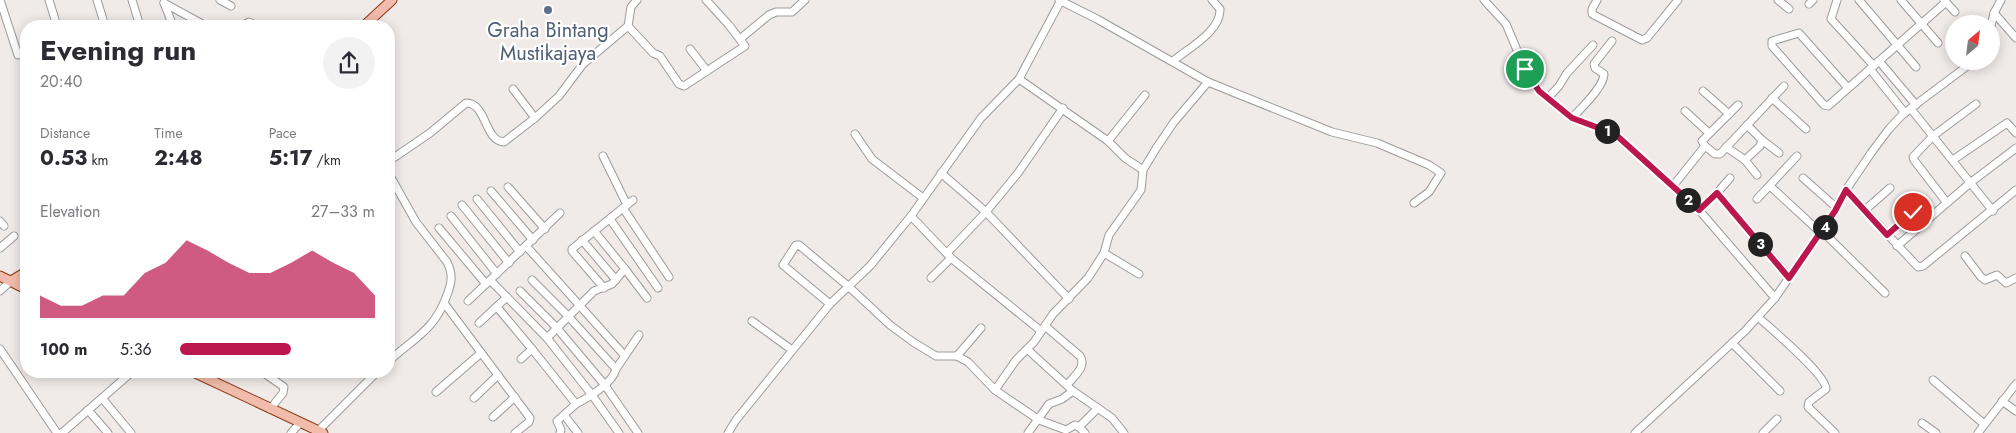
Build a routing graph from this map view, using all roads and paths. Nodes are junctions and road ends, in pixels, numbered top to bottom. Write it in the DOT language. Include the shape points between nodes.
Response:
graph roads {
  1 [pos="0,0"];
  2 [pos="49,0"];
  3 [pos="97,0"];
  4 [pos="132,0"];
  5 [pos="220,0"];
  6 [pos="392,0"];
  7 [pos="637,0"];
  8 [pos="706,0"];
  9 [pos="806,0"];
  10 [pos="1060,0"];
  11 [pos="1212,0"];
  12 [pos="1484,0"];
  13 [pos="1597,0"];
  14 [pos="1678,0"];
  15 [pos="1778,0"];
  16 [pos="1838,0"];
  17 [pos="1860,0"];
  18 [pos="1901,0"];
  19 [pos="2001,0"];
  20 [pos="164,1"];
  21 [pos="1945,1"];
  22 [pos="231,6"];
  23 [pos="1788,9"];
  24 [pos="1955,12"];
  25 [pos="1994,12"];
  26 [pos="1993,15"];
  27 [pos="55,20"];
  28 [pos="103,20"];
  29 [pos="138,20"];
  30 [pos="171,20"];
  31 [pos="196,20"];
  32 [pos="370,20"];
  33 [pos="1922,24"];
  34 [pos="628,26"];
  35 [pos="2016,38"];
  36 [pos="740,39"];
  37 [pos="1612,41"];
  38 [pos="1938,43"];
  39 [pos="1594,45"];
  40 [pos="1897,45"];
  41 [pos="690,49"];
  42 [pos="18,55"];
  43 [pos="1173,61"];
  44 [pos="1874,66"];
  45 [pos="1916,67"];
  46 [pos="1962,70"];
  47 [pos="707,71"];
  48 [pos="1019,79"];
  49 [pos="1208,82"];
  50 [pos="1784,86"];
  51 [pos="1848,88"];
  52 [pos="513,89"];
  53 [pos="1703,91"];
  54 [pos="1145,95"];
  55 [pos="1548,98"];
  56 [pos="1772,98"];
  57 [pos="1976,104"];
  58 [pos="1738,105"];
  59 [pos="1063,108"];
  60 [pos="1911,109"];
  61 [pos="1685,111"];
  62 [pos="1729,114"];
  63 [pos="535,118"];
  64 [pos="1572,118"];
  65 [pos="1747,125"];
  66 [pos="1806,129"];
  67 [pos="1709,133"];
  68 [pos="2016,133"];
  69 [pos="855,134"];
  70 [pos="1933,136"];
  71 [pos="1762,140"];
  72 [pos="1108,141"];
  73 [pos="1705,146"];
  74 [pos="1726,147"];
  75 [pos="2016,148"];
  76 [pos="1779,153"];
  77 [pos="603,156"];
  78 [pos="1797,156"];
  79 [pos="395,157"];
  80 [pos="1744,160"];
  81 [pos="1953,160"];
  82 [pos="1143,170"];
  83 [pos="941,172"];
  84 [pos="1757,175"];
  85 [pos="1730,178"];
  86 [pos="1803,178"];
  87 [pos="1970,183"];
  88 [pos="395,185"];
  89 [pos="508,186"];
  90 [pos="1672,186"];
  91 [pos="1770,186"];
  92 [pos="1890,188"];
  93 [pos="1846,190"];
  94 [pos="2016,190"];
  95 [pos="491,191"];
  96 [pos="1717,193"];
  97 [pos="923,198"];
  98 [pos="477,199"];
  99 [pos="633,200"];
  100 [pos="1757,200"];
  101 [pos="1414,203"];
  102 [pos="1947,203"];
  103 [pos="462,205"];
  104 [pos="625,207"];
  105 [pos="1837,208"];
  106 [pos="1699,210"];
  107 [pos="1865,210"];
  108 [pos="1993,211"];
  109 [pos="986,212"];
  110 [pos="1913,212"];
  111 [pos="560,213"];
  112 [pos="451,216"];
  113 [pos="911,216"];
  114 [pos="610,219"];
  115 [pos="439,228"];
  116 [pos="546,229"];
  117 [pos="594,231"];
  118 [pos="1821,232"];
  119 [pos="1887,235"];
  120 [pos="14,236"];
  121 [pos="533,240"];
  122 [pos="582,240"];
  123 [pos="1897,246"];
  124 [pos="0,248"];
  125 [pos="523,250"];
  126 [pos="1104,253"];
  127 [pos="949,256"];
  128 [pos="1965,256"];
  129 [pos="509,263"];
  130 [pos="625,269"];
  131 [pos="497,274"];
  132 [pos="1139,274"];
  133 [pos="0,276"];
  134 [pos="20,276"];
  135 [pos="669,277"];
  136 [pos="931,278"];
  137 [pos="1789,278"];
  138 [pos="2016,278"];
  139 [pos="532,280"];
  140 [pos="616,280"];
  141 [pos="11,281"];
  142 [pos="488,282"];
  143 [pos="20,286"];
  144 [pos="848,286"];
  145 [pos="604,288"];
  146 [pos="658,288"];
  147 [pos="0,291"];
  148 [pos="520,291"];
  149 [pos="1885,293"];
  150 [pos="507,297"];
  151 [pos="647,298"];
  152 [pos="1774,298"];
  153 [pos="1069,299"];
  154 [pos="468,301"];
  155 [pos="444,303"];
  156 [pos="830,304"];
  157 [pos="580,305"];
  158 [pos="497,307"];
  159 [pos="568,316"];
  160 [pos="1758,318"];
  161 [pos="752,321"];
  162 [pos="479,323"];
  163 [pos="556,327"];
  164 [pos="981,328"];
  165 [pos="1043,329"];
  166 [pos="639,335"];
  167 [pos="547,338"];
  168 [pos="1732,343"];
  169 [pos="0,349"];
  170 [pos="532,349"];
  171 [pos="1027,349"];
  172 [pos="792,350"];
  173 [pos="482,353"];
  174 [pos="395,356"];
  175 [pos="625,356"];
  176 [pos="957,356"];
  177 [pos="521,359"];
  178 [pos="616,369"];
  179 [pos="498,375"];
  180 [pos="125,378"];
  181 [pos="206,378"];
  182 [pos="272,378"];
  183 [pos="371,378"];
  184 [pos="1932,380"];
  185 [pos="604,384"];
  186 [pos="2016,384"];
  187 [pos="1067,385"];
  188 [pos="995,390"];
  189 [pos="1072,391"];
  190 [pos="1780,391"];
  191 [pos="436,392"];
  192 [pos="592,395"];
  193 [pos="515,397"];
  194 [pos="102,398"];
  195 [pos="474,398"];
  196 [pos="2002,401"];
  197 [pos="576,404"];
  198 [pos="1098,408"];
  199 [pos="270,409"];
  200 [pos="88,410"];
  201 [pos="2016,411"];
  202 [pos="564,415"];
  203 [pos="493,417"];
  204 [pos="1777,419"];
  205 [pos="1039,420"];
  206 [pos="300,423"];
  207 [pos="1922,423"];
  208 [pos="1984,424"];
  209 [pos="1079,427"];
  210 [pos="321,432"];
  211 [pos="515,432"];
  212 [pos="57,433"];
  213 [pos="62,433"];
  214 [pos="108,433"];
  215 [pos="131,433"];
  216 [pos="292,433"];
  217 [pos="560,433"];
  218 [pos="578,433"];
  219 [pos="619,433"];
  220 [pos="638,433"];
  221 [pos="728,433"];
  222 [pos="1028,433"];
  223 [pos="1085,433"];
  224 [pos="1124,433"];
  225 [pos="1635,433"];
  226 [pos="1763,433"];
  227 [pos="1835,433"];
  228 [pos="1936,433"];
  229 [pos="1978,433"];
  1 -- 42 [label="street"];
  2 -- 27 [label="street"];
  3 -- 28 [label="street"];
  4 -- 29 [label="street"];
  5 -- 22 [label="street"];
  6 -- 32 [label="main road"];
  7 -- 34 [label="street" via="631,7"];
  8 -- 36 [label="street"];
  9 -- 36 [label="street" via="792,12 769,15"];
  10 -- 43 [label="street"];
  10 -- 48 [label="street"];
  11 -- 43 [label="street" via="1220,9 1214,28"];
  12 -- 55 [label="street" via="1506,24 1525,69 1539,91"];
  13 -- 14 [label="street" via="1592,14 1642,40"];
  15 -- 23 [label="street"];
  16 -- 44 [label="street" via="1831,19"];
  17 -- 40 [label="street"];
  18 -- 33 [label="street"];
  19 -- 25 [label="street"];
  20 -- 30 [label="street"];
  20 -- 31 [label="street"];
  21 -- 24 [label="street"];
  21 -- 33 [label="street"];
  25 -- 26 [label="street"];
  25 -- 35 [label="street"];
  33 -- 38 [label="street"];
  33 -- 40 [label="street"];
  34 -- 47 [label="street" via="653,53 660,56 680,86"];
  34 -- 63 [label="street" via="583,64 559,96"];
  36 -- 47 [label="street" via="744,48"];
  37 -- 64 [label="street" via="1594,64 1604,78"];
  39 -- 55 [label="street"];
  40 -- 44 [label="street"];
  40 -- 45 [label="street"];
  41 -- 47 [label="street"];
  43 -- 49 [label="street"];
  44 -- 51 [label="street"];
  44 -- 60 [label="street"];
  44 -- 60 [label="street"];
  46 -- 60 [label="street"];
  48 -- 59 [label="street"];
  48 -- 83 [label="street" via="981,118"];
  49 -- 82 [label="street" via="1174,122"];
  49 -- 101 [label="street" via="1332,132 1377,143 1429,165 1441,173 1429,192"];
  50 -- 56 [label="street"];
  51 -- 51 [label="street" via="1831,105 1824,105 1772,46 1772,41 1799,33"];
  52 -- 63 [label="street"];
  53 -- 62 [label="street"];
  54 -- 72 [label="street"];
  55 -- 64 [label="street"];
  56 -- 65 [label="street"];
  56 -- 66 [label="street"];
  57 -- 70 [label="street"];
  58 -- 62 [label="street"];
  59 -- 72 [label="street"];
  59 -- 109 [label="street" via="1018,173"];
  60 -- 70 [label="street"];
  60 -- 93 [label="street" via="1889,129"];
  61 -- 67 [label="street"];
  62 -- 67 [label="street"];
  63 -- 79 [label="street" via="504,142 499,142 476,108 466,103"];
  64 -- 90 [label="street" via="1615,134"];
  65 -- 71 [label="street"];
  65 -- 74 [label="street"];
  67 -- 73 [label="street" via="1702,141"];
  68 -- 81 [label="street" via="2007,123"];
  69 -- 97 [label="street" via="872,158"];
  70 -- 81 [label="street"];
  70 -- 102 [label="street" via="1913,157"];
  71 -- 76 [label="street"];
  71 -- 80 [label="street" via="1760,146"];
  72 -- 82 [label="street"];
  73 -- 74 [label="street" via="1717,155"];
  73 -- 90 [label="street"];
  74 -- 80 [label="street"];
  75 -- 87 [label="street"];
  77 -- 104 [label="street"];
  78 -- 91 [label="street"];
  80 -- 84 [label="street"];
  81 -- 87 [label="street"];
  82 -- 126 [label="street" via="1141,190 1109,235"];
  83 -- 97 [label="street"];
  83 -- 109 [label="street"];
  85 -- 96 [label="street"];
  86 -- 105 [label="street"];
  87 -- 102 [label="street"];
  87 -- 108 [label="street"];
  88 -- 155 [label="street" via="419,227 451,269 452,279"];
  89 -- 116 [label="street"];
  90 -- 106 [label="street"];
  91 -- 100 [label="street"];
  91 -- 118 [label="street"];
  92 -- 107 [label="street"];
  93 -- 105 [label="street"];
  93 -- 107 [label="street"];
  94 -- 108 [label="street"];
  95 -- 121 [label="street"];
  96 -- 106 [label="street"];
  96 -- 137 [label="street"];
  97 -- 113 [label="street"];
  98 -- 125 [label="street"];
  99 -- 104 [label="street"];
  102 -- 123 [label="street"];
  103 -- 129 [label="street"];
  104 -- 114 [label="street"];
  104 -- 135 [label="street"];
  105 -- 118 [label="street"];
  106 -- 152 [label="street"];
  107 -- 119 [label="street"];
  108 -- 123 [label="street" via="1924,266 1918,267"];
  109 -- 127 [label="street"];
  109 -- 153 [label="street"];
  110 -- 119 [label="street"];
  111 -- 116 [label="street"];
  112 -- 131 [label="street"];
  113 -- 127 [label="street"];
  113 -- 144 [label="street" via="870,266"];
  114 -- 117 [label="street"];
  114 -- 146 [label="street"];
  115 -- 142 [label="street"];
  116 -- 121 [label="street"];
  117 -- 122 [label="street"];
  117 -- 130 [label="street"];
  118 -- 137 [label="street"];
  118 -- 149 [label="street"];
  119 -- 123 [label="street"];
  120 -- 124 [label="street"];
  121 -- 125 [label="street"];
  122 -- 140 [label="street"];
  122 -- 145 [label="street" via="572,251"];
  125 -- 129 [label="street"];
  125 -- 157 [label="street"];
  126 -- 132 [label="street"];
  126 -- 153 [label="street"];
  127 -- 136 [label="street"];
  127 -- 165 [label="street"];
  128 -- 138 [label="street" via="1985,280 1997,275 2006,283"];
  129 -- 131 [label="street"];
  130 -- 140 [label="street"];
  130 -- 151 [label="street"];
  131 -- 142 [label="street"];
  133 -- 141 [label="main road"];
  134 -- 141 [label="main road"];
  137 -- 152 [label="street"];
  139 -- 159 [label="street"];
  140 -- 145 [label="street"];
  141 -- 143 [label="main road"];
  141 -- 147 [label="street"];
  142 -- 150 [label="street"];
  142 -- 154 [label="street"];
  144 -- 156 [label="street"];
  144 -- 156 [label="street" via="799,245 793,247 783,265"];
  144 -- 176 [label="street" via="913,342 936,356"];
  145 -- 157 [label="street" via="594,291"];
  148 -- 163 [label="street"];
  150 -- 158 [label="street"];
  150 -- 167 [label="street"];
  152 -- 160 [label="street"];
  153 -- 165 [label="street"];
  155 -- 173 [label="street"];
  155 -- 174 [label="street" via="434,323"];
  156 -- 172 [label="street"];
  157 -- 159 [label="street"];
  157 -- 175 [label="street"];
  158 -- 162 [label="street"];
  158 -- 170 [label="street"];
  159 -- 163 [label="street"];
  159 -- 178 [label="street"];
  160 -- 168 [label="street"];
  160 -- 227 [label="street" via="1825,382 1826,388 1809,402 1808,407"];
  161 -- 172 [label="street"];
  163 -- 167 [label="street"];
  163 -- 185 [label="street"];
  164 -- 176 [label="street"];
  165 -- 171 [label="street"];
  165 -- 187 [label="street" via="1083,361 1083,366"];
  166 -- 175 [label="street"];
  167 -- 192 [label="street"];
  168 -- 190 [label="street"];
  168 -- 225 [label="street"];
  169 -- 212 [label="street"];
  170 -- 177 [label="street"];
  170 -- 197 [label="street"];
  171 -- 187 [label="street"];
  171 -- 188 [label="street"];
  172 -- 221 [label="street"];
  173 -- 179 [label="street"];
  173 -- 191 [label="street"];
  175 -- 178 [label="street"];
  176 -- 188 [label="street" via="968,362"];
  178 -- 185 [label="street"];
  179 -- 193 [label="street"];
  179 -- 195 [label="street"];
  180 -- 194 [label="street"];
  181 -- 199 [label="main road"];
  182 -- 199 [label="street" via="284,386 283,393"];
  183 -- 210 [label="street"];
  184 -- 208 [label="street"];
  185 -- 192 [label="street"];
  185 -- 220 [label="street"];
  186 -- 196 [label="street"];
  187 -- 189 [label="street"];
  188 -- 205 [label="street"];
  189 -- 198 [label="street"];
  189 -- 205 [label="street" via="1049,404"];
  192 -- 197 [label="street"];
  192 -- 219 [label="street"];
  193 -- 203 [label="street"];
  193 -- 211 [label="street" via="530,420"];
  194 -- 200 [label="street"];
  194 -- 215 [label="street"];
  196 -- 201 [label="street"];
  196 -- 208 [label="street"];
  197 -- 202 [label="street"];
  198 -- 209 [label="street"];
  198 -- 224 [label="street"];
  199 -- 206 [label="main road"];
  200 -- 213 [label="street"];
  200 -- 214 [label="street"];
  202 -- 217 [label="street" via="557,421"];
  202 -- 218 [label="street"];
  204 -- 226 [label="street"];
  205 -- 209 [label="street" via="1066,430 1075,425"];
  205 -- 222 [label="street"];
  206 -- 210 [label="main road"];
  206 -- 216 [label="street"];
  207 -- 228 [label="street"];
  208 -- 229 [label="street"];
  209 -- 223 [label="street"];
}
